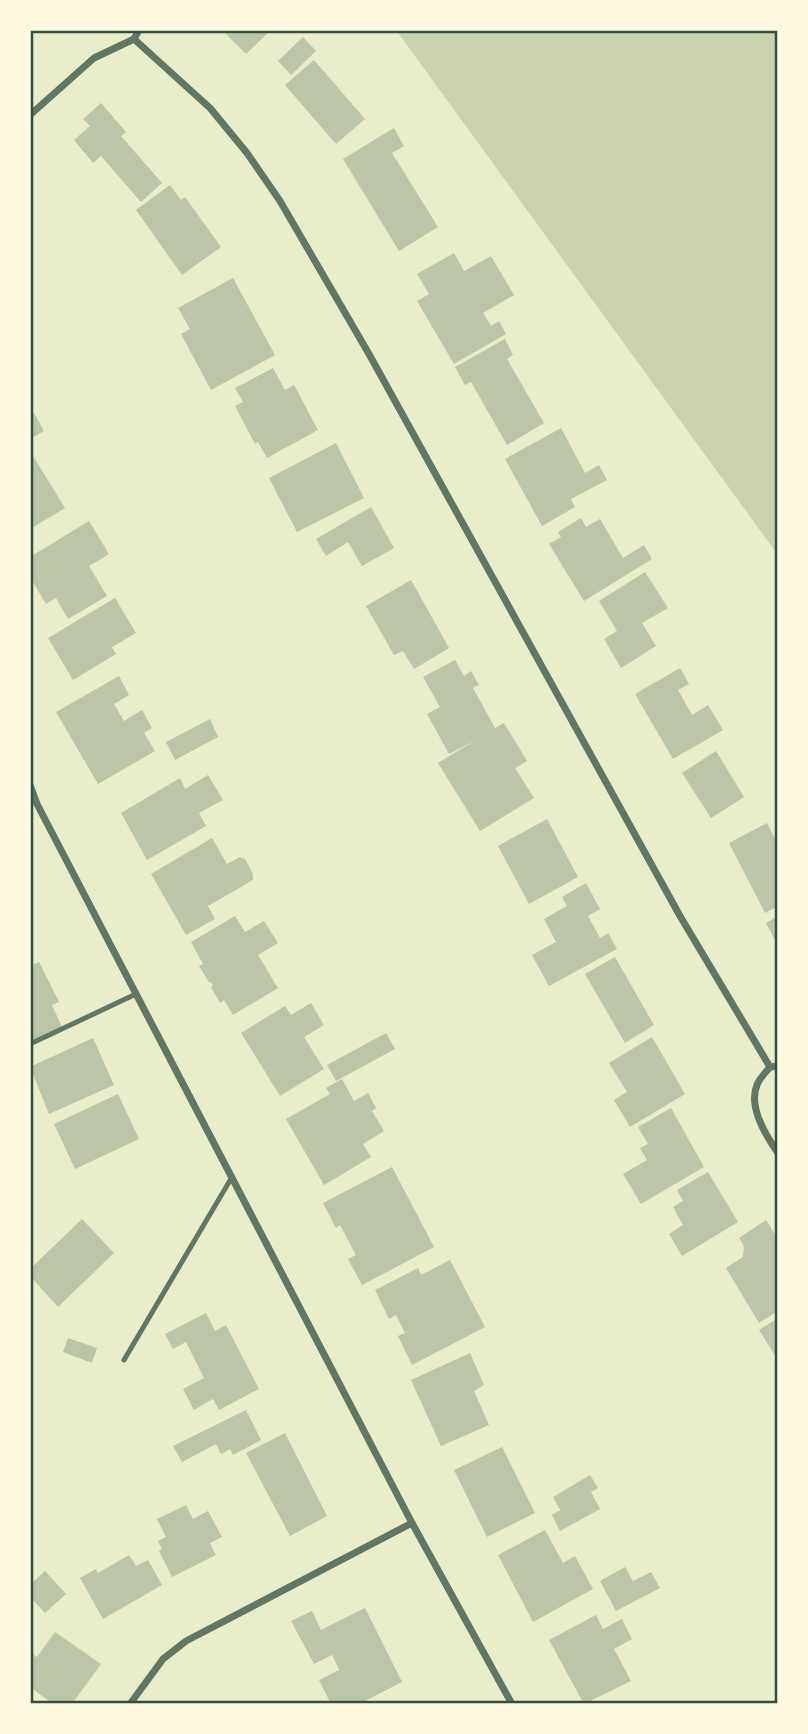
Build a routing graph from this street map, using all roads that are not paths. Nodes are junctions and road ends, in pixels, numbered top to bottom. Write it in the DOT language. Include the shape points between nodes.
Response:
graph roads {
  1 [pos="139,30"];
  2 [pos="134,39"];
  3 [pos="30,115"];
  4 [pos="30,785"];
  5 [pos="136,994"];
  6 [pos="30,1044"];
  7 [pos="774,1066"];
  8 [pos="778,1153"];
  9 [pos="232,1177"];
  10 [pos="124,1360"];
  11 [pos="412,1523"];
  12 [pos="130,1704"];
  13 [pos="512,1704"];
  1 -- 2 [label="street"];
  2 -- 3 [label="street" via="94,58"];
  2 -- 7 [label="street" via="210,108 280,201 680,916"];
  4 -- 5 [label="street"];
  5 -- 6 [label="lane"];
  5 -- 9 [label="street"];
  7 -- 8 [label="street" via="756,1086 755,1105"];
  9 -- 10 [label="lane"];
  9 -- 11 [label="street"];
  11 -- 12 [label="street" via="186,1641 163,1659"];
  11 -- 13 [label="street"];
}
